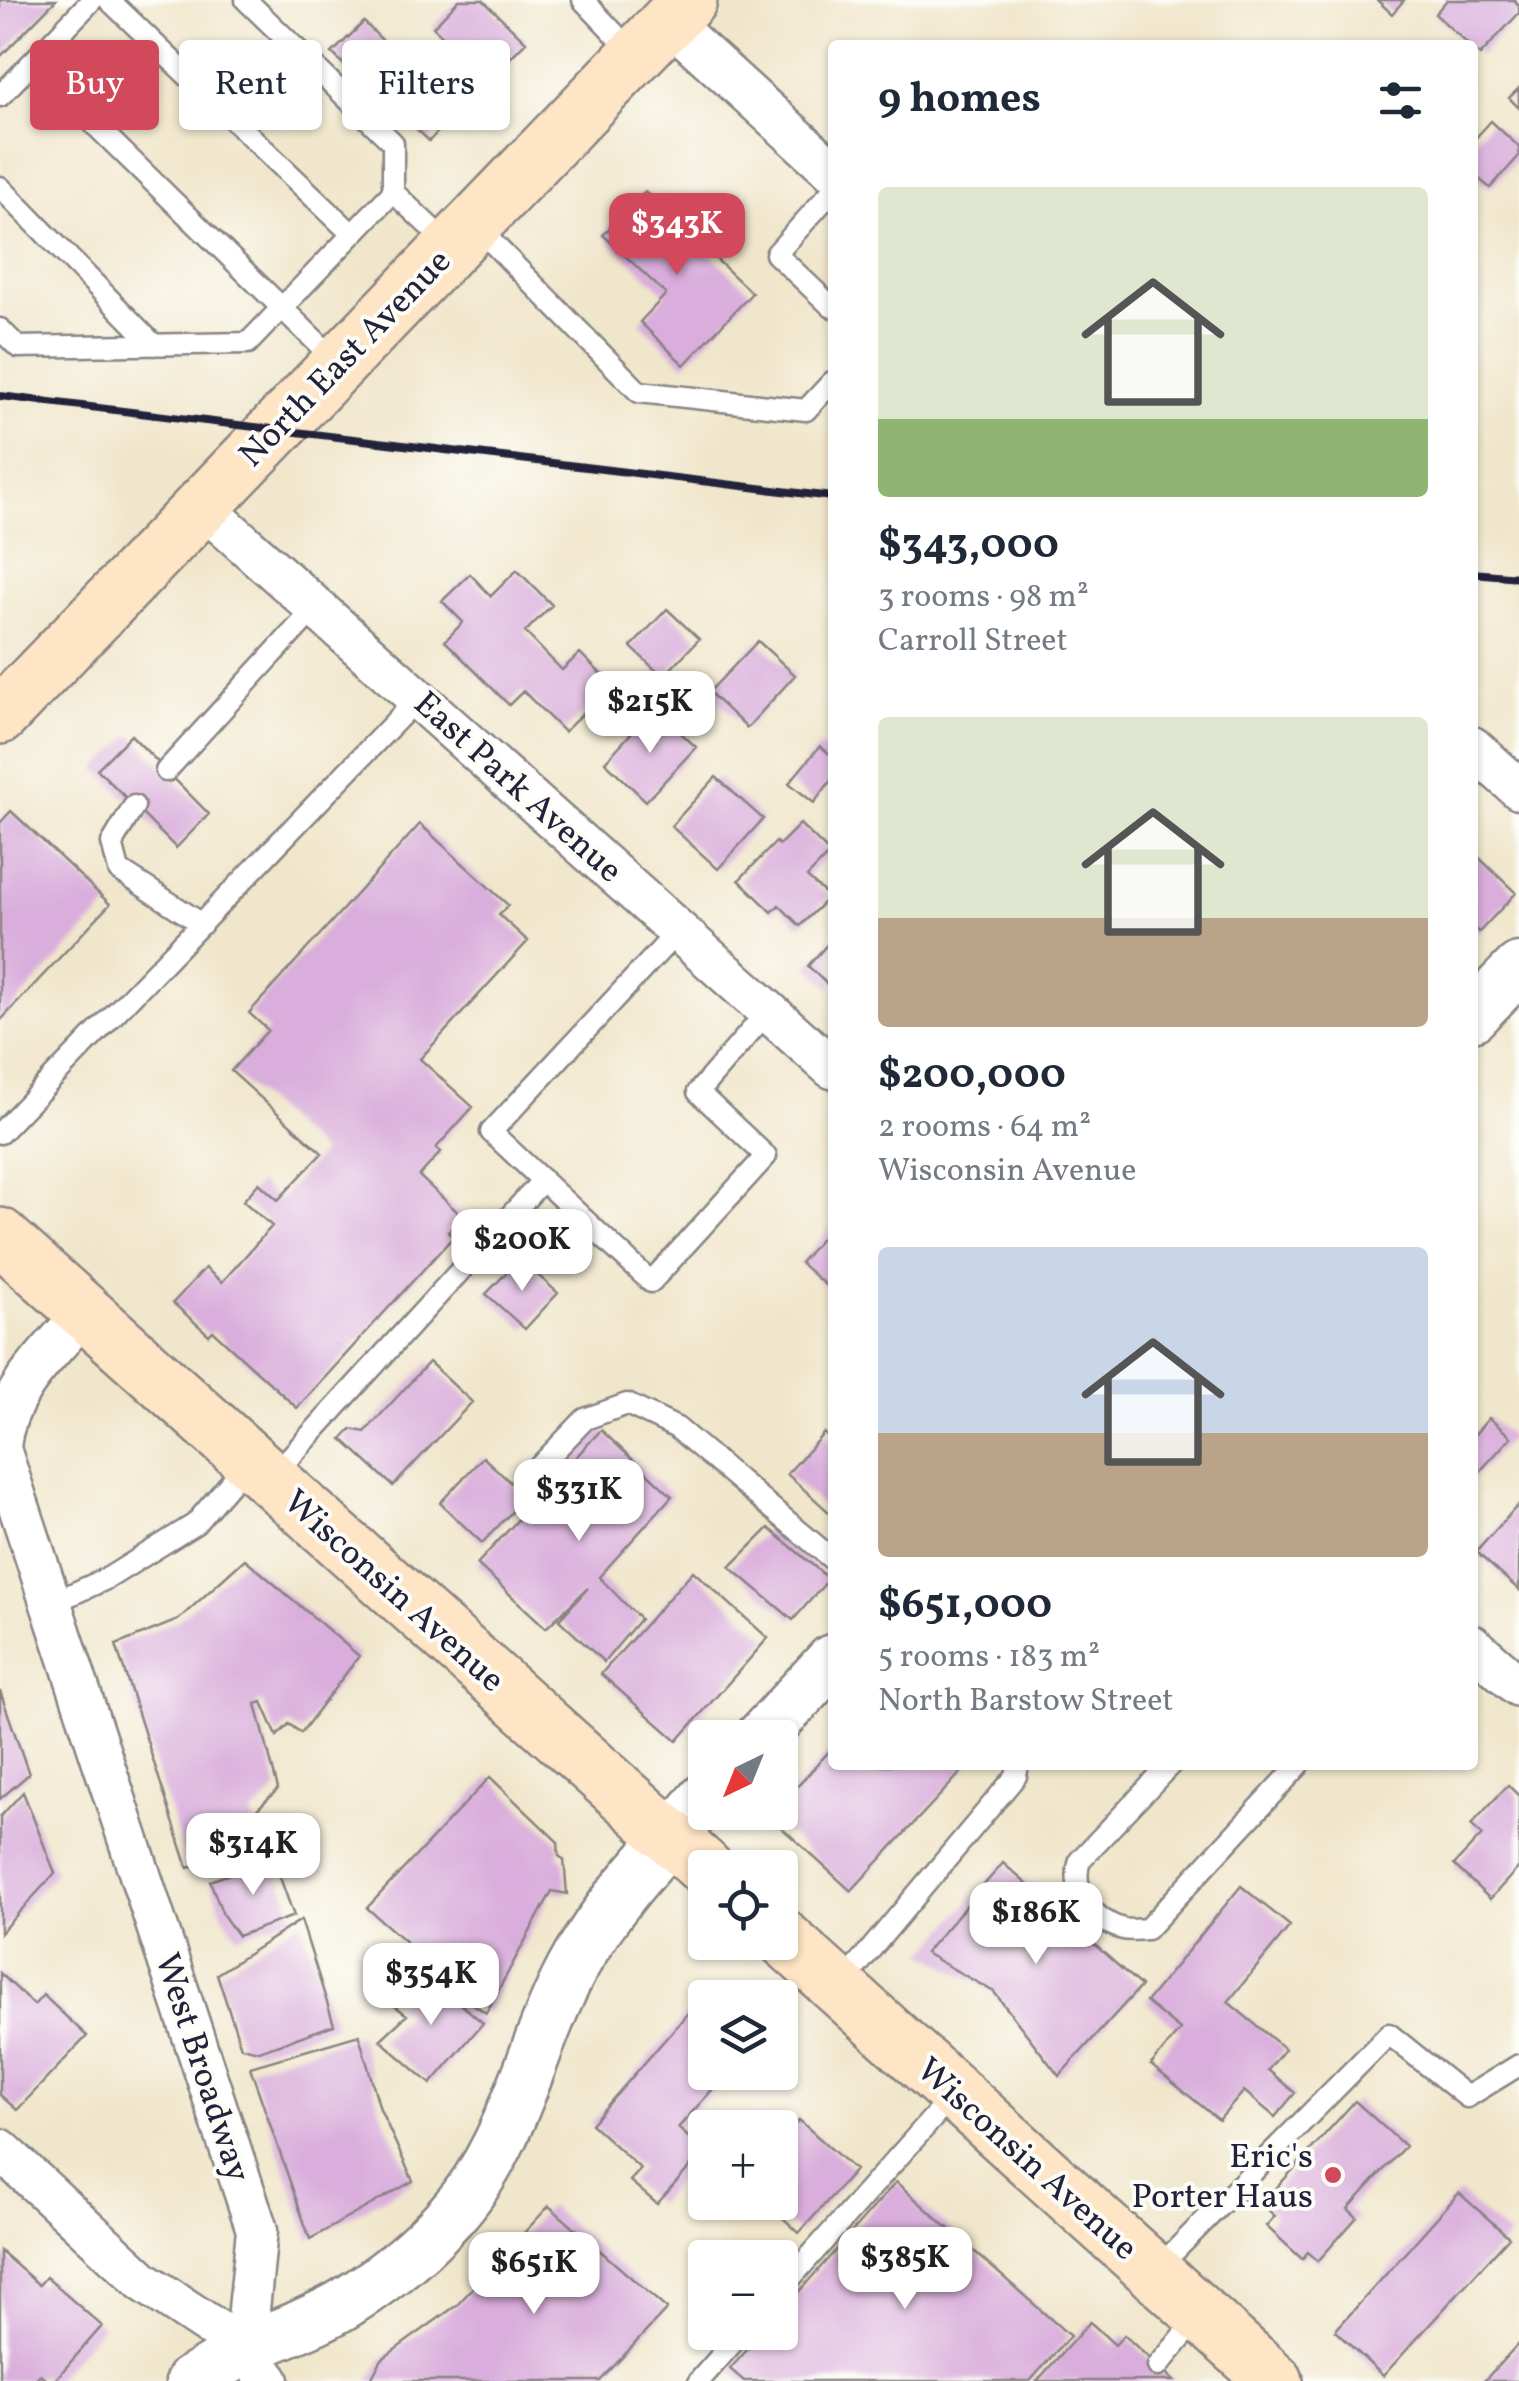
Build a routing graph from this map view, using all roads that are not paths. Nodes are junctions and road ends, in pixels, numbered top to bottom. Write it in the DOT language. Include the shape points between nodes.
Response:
graph roads {
  1 [pos="92,0"];
  2 [pos="109,0"];
  3 [pos="246,0"];
  4 [pos="583,0"];
  5 [pos="664,25"];
  6 [pos="53,40"];
  7 [pos="30,64"];
  8 [pos="0,96"];
  9 [pos="101,130"];
  10 [pos="828,167"];
  11 [pos="0,187"];
  12 [pos="393,192"];
  13 [pos="828,196"];
  14 [pos="352,234"];
  15 [pos="462,234"];
  16 [pos="828,303"];
  17 [pos="281,309"];
  18 [pos="0,329"];
  19 [pos="154,345"];
  20 [pos="338,362"];
  21 [pos="828,386"];
  22 [pos="202,507"];
  23 [pos="316,607"];
  24 [pos="420,697"];
  25 [pos="0,716"];
  26 [pos="1478,752"];
  27 [pos="166,771"];
  28 [pos="1519,789"];
  29 [pos="134,806"];
  30 [pos="202,924"];
  31 [pos="678,930"];
  32 [pos="1519,968"];
  33 [pos="769,1010"];
  34 [pos="1478,1010"];
  35 [pos="828,1064"];
  36 [pos="0,1133"];
  37 [pos="542,1180"];
  38 [pos="0,1236"];
  39 [pos="84,1313"];
  40 [pos="7,1397"];
  41 [pos="0,1448"];
  42 [pos="260,1470"];
  43 [pos="536,1470"];
  44 [pos="828,1556"];
  45 [pos="50,1604"];
  46 [pos="1478,1649"];
  47 [pos="828,1664"];
  48 [pos="1519,1686"];
  49 [pos="777,1720"];
  50 [pos="1017,1770"];
  51 [pos="1165,1770"];
  52 [pos="1295,1770"];
  53 [pos="694,1834"];
  54 [pos="798,1951"];
  55 [pos="839,1988"];
  56 [pos="1519,2066"];
  57 [pos="955,2092"];
  58 [pos="0,2149"];
  59 [pos="798,2270"];
  60 [pos="1154,2272"];
  61 [pos="1201,2314"];
  62 [pos="726,2350"];
  63 [pos="257,2365"];
  64 [pos="1158,2366"];
  65 [pos="191,2381"];
  66 [pos="699,2381"];
  67 [pos="1275,2381"];
  1 -- 6 [label="lane"];
  2 -- 14 [label="lane"];
  3 -- 12 [label="lane" via="394,144"];
  4 -- 5 [label="lane"];
  5 -- 10 [label="street"];
  5 -- 15 [label="main road, North East Avenue"];
  7 -- 8 [label="lane"];
  9 -- 17 [label="lane"];
  11 -- 19 [label="lane"];
  12 -- 14 [label="lane"];
  12 -- 15 [label="lane"];
  13 -- 16 [label="lane" via="776,254"];
  14 -- 17 [label="lane"];
  15 -- 20 [label="main road, North East Avenue"];
  15 -- 21 [label="lane" via="639,392 806,410"];
  17 -- 19 [label="lane" via="248,344"];
  17 -- 20 [label="lane"];
  18 -- 19 [label="lane" via="18,348"];
  20 -- 22 [label="main road, North East Avenue"];
  22 -- 23 [label="street, East Park Avenue"];
  22 -- 25 [label="main road, North East Avenue"];
  23 -- 24 [label="street, East Park Avenue"];
  23 -- 27 [label="lane"];
  24 -- 30 [label="lane"];
  24 -- 31 [label="street, East Park Avenue"];
  26 -- 28 [label="street"];
  29 -- 30 [label="lane" via="112,843 119,870"];
  30 -- 36 [label="lane"];
  31 -- 33 [label="street, East Park Avenue"];
  31 -- 37 [label="lane" via="491,1132"];
  32 -- 34 [label="street"];
  33 -- 35 [label="street, East Park Avenue"];
  33 -- 37 [label="lane" via="698,1092 766,1156 651,1282"];
  37 -- 42 [label="lane"];
  38 -- 39 [label="main road"];
  39 -- 40 [label="street, West Broadway"];
  39 -- 42 [label="main road, Wisconsin Avenue"];
  40 -- 41 [label="street, West Broadway"];
  41 -- 45 [label="street, West Broadway"];
  42 -- 45 [label="lane" via="195,1524 108,1578"];
  42 -- 53 [label="main road, Wisconsin Avenue"];
  43 -- 44 [label="lane" via="585,1419 627,1404 677,1428"];
  45 -- 63 [label="street, West Broadway" via="257,2230"];
  46 -- 48 [label="street"];
  47 -- 49 [label="street"];
  50 -- 55 [label="lane"];
  51 -- 52 [label="lane" via="1080,1860 1075,1875 1080,1895 1124,1930 1148,1929"];
  53 -- 63 [label="street" via="617,1898 577,1959 514,2112 454,2212 406,2260"];
  54 -- 55 [label="main road, Wisconsin Avenue"];
  55 -- 57 [label="main road, Wisconsin Avenue"];
  56 -- 60 [label="lane" via="1467,2098 1389,2034"];
  57 -- 59 [label="lane"];
  57 -- 60 [label="main road, Wisconsin Avenue"];
  58 -- 63 [label="street" via="143,2281"];
  60 -- 61 [label="main road, Wisconsin Avenue"];
  61 -- 64 [label="lane"];
  61 -- 67 [label="main road, Wisconsin Avenue"];
  62 -- 66 [label="lane"];
  63 -- 65 [label="street"];
}
